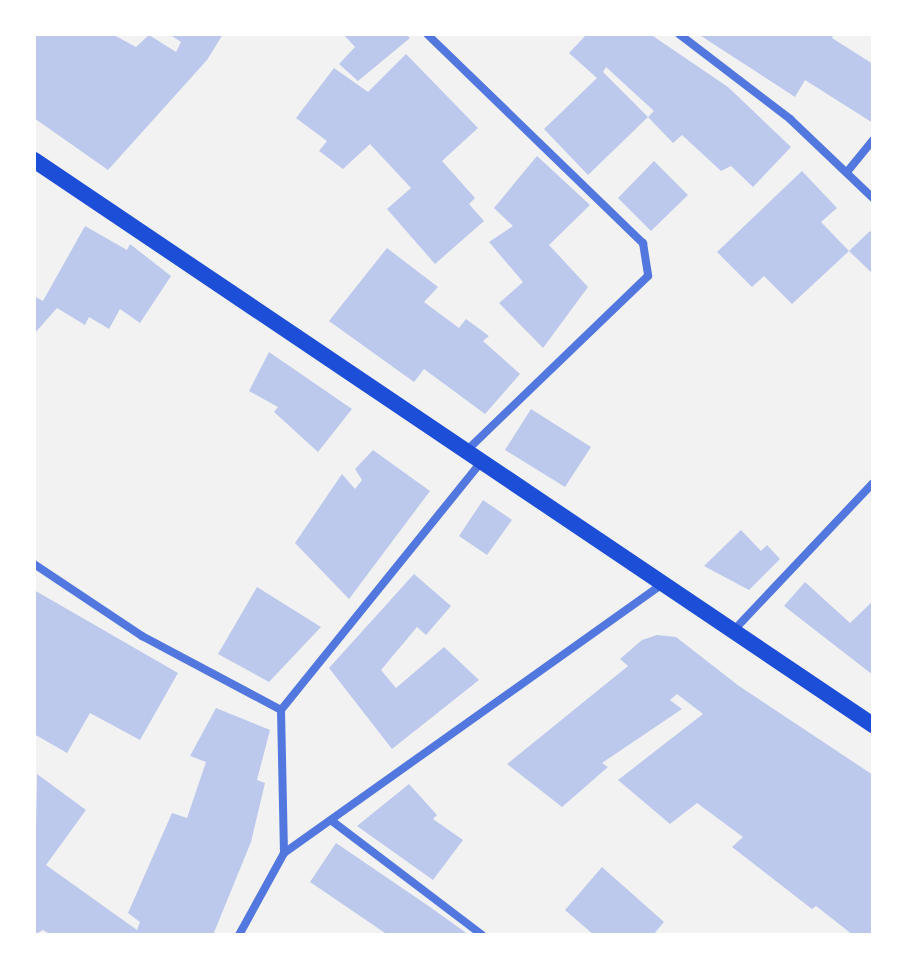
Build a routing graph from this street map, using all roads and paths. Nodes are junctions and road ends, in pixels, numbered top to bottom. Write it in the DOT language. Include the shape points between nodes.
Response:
graph roads {
  1 [pos="427,34"];
  2 [pos="679,34"];
  3 [pos="873,140"];
  4 [pos="34,160"];
  5 [pos="847,172"];
  6 [pos="873,198"];
  7 [pos="467,450"];
  8 [pos="482,461"];
  9 [pos="873,483"];
  10 [pos="34,564"];
  11 [pos="664,583"];
  12 [pos="734,630"];
  13 [pos="281,710"];
  14 [pos="873,725"];
  15 [pos="332,821"];
  16 [pos="284,853"];
  17 [pos="239,935"];
  18 [pos="482,935"];
  1 -- 7 [label="street" via="643,243 648,276"];
  2 -- 5 [label="street" via="790,119"];
  3 -- 5 [label="street"];
  4 -- 7 [label="main road"];
  5 -- 6 [label="street"];
  7 -- 8 [label="main road"];
  8 -- 11 [label="main road"];
  8 -- 13 [label="street"];
  9 -- 12 [label="street"];
  10 -- 13 [label="street" via="142,636"];
  11 -- 12 [label="main road"];
  11 -- 15 [label="street"];
  12 -- 14 [label="main road"];
  13 -- 16 [label="street"];
  15 -- 16 [label="street"];
  15 -- 18 [label="street"];
  16 -- 17 [label="street"];
}
